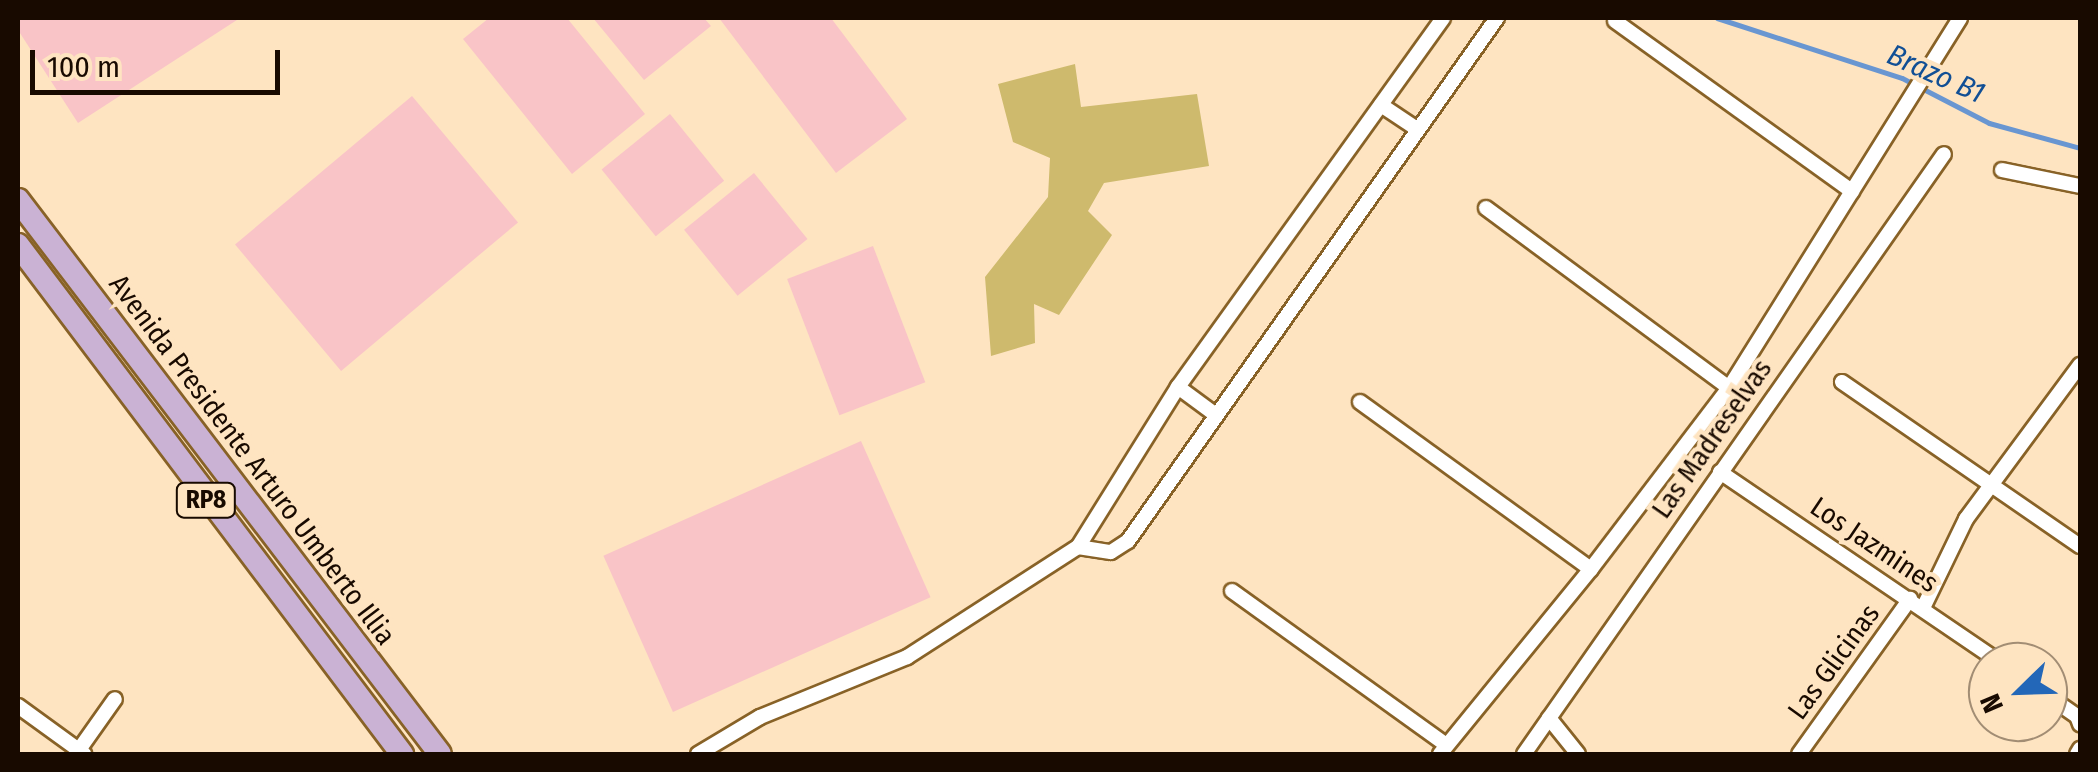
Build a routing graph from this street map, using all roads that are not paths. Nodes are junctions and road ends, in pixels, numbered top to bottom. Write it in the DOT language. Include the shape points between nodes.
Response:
graph roads {
  1 [pos="1443,18"];
  2 [pos="1497,18"];
  3 [pos="1960,18"];
  4 [pos="1616,21"];
  5 [pos="1380,105"];
  6 [pos="1417,129"];
  7 [pos="1944,154"];
  8 [pos="2002,170"];
  9 [pos="2080,186"];
  10 [pos="1852,191"];
  11 [pos="18,200"];
  12 [pos="1486,208"];
  13 [pos="18,245"];
  14 [pos="2080,364"];
  15 [pos="1842,382"];
  16 [pos="1178,387"];
  17 [pos="1730,388"];
  18 [pos="1360,402"];
  19 [pos="1216,414"];
  20 [pos="1720,472"];
  21 [pos="1992,484"];
  22 [pos="2080,546"];
  23 [pos="1078,547"];
  24 [pos="1591,569"];
  25 [pos="1232,591"];
  26 [pos="1916,603"];
  27 [pos="1972,642"];
  28 [pos="115,699"];
  29 [pos="18,706"];
  30 [pos="1549,718"];
  31 [pos="1443,750"];
  32 [pos="80,753"];
  33 [pos="402,754"];
  34 [pos="440,754"];
  35 [pos="698,754"];
  36 [pos="1524,754"];
  37 [pos="1578,754"];
  38 [pos="1799,754"];
  1 -- 5 [label="street"];
  2 -- 6 [label="street"];
  3 -- 10 [label="street"];
  4 -- 10 [label="street"];
  5 -- 6 [label="street"];
  5 -- 16 [label="street"];
  6 -- 19 [label="street"];
  7 -- 20 [label="street, Las Madreselvas"];
  8 -- 9 [label="street"];
  10 -- 17 [label="street"];
  11 -- 34 [label="main road, Avenida Presidente Arturo Umberto Illia / RP8"];
  12 -- 17 [label="street"];
  13 -- 33 [label="main road, RP8"];
  14 -- 21 [label="street, Las Glicinas"];
  15 -- 21 [label="street"];
  16 -- 19 [label="street"];
  16 -- 23 [label="street"];
  17 -- 24 [label="street"];
  18 -- 24 [label="street"];
  19 -- 23 [label="street" via="1128,540 1111,552"];
  20 -- 26 [label="street, Los Jazmines"];
  20 -- 30 [label="street, Las Madreselvas"];
  21 -- 22 [label="street"];
  21 -- 26 [label="street, Las Glicinas"];
  23 -- 35 [label="street" via="908,658 760,716"];
  24 -- 31 [label="street"];
  25 -- 31 [label="street"];
  26 -- 27 [label="street, Los Jazmines"];
  26 -- 38 [label="street, Las Glicinas"];
  28 -- 32 [label="street"];
  29 -- 32 [label="street"];
  30 -- 36 [label="street, Las Madreselvas"];
  30 -- 37 [label="street"];
}
